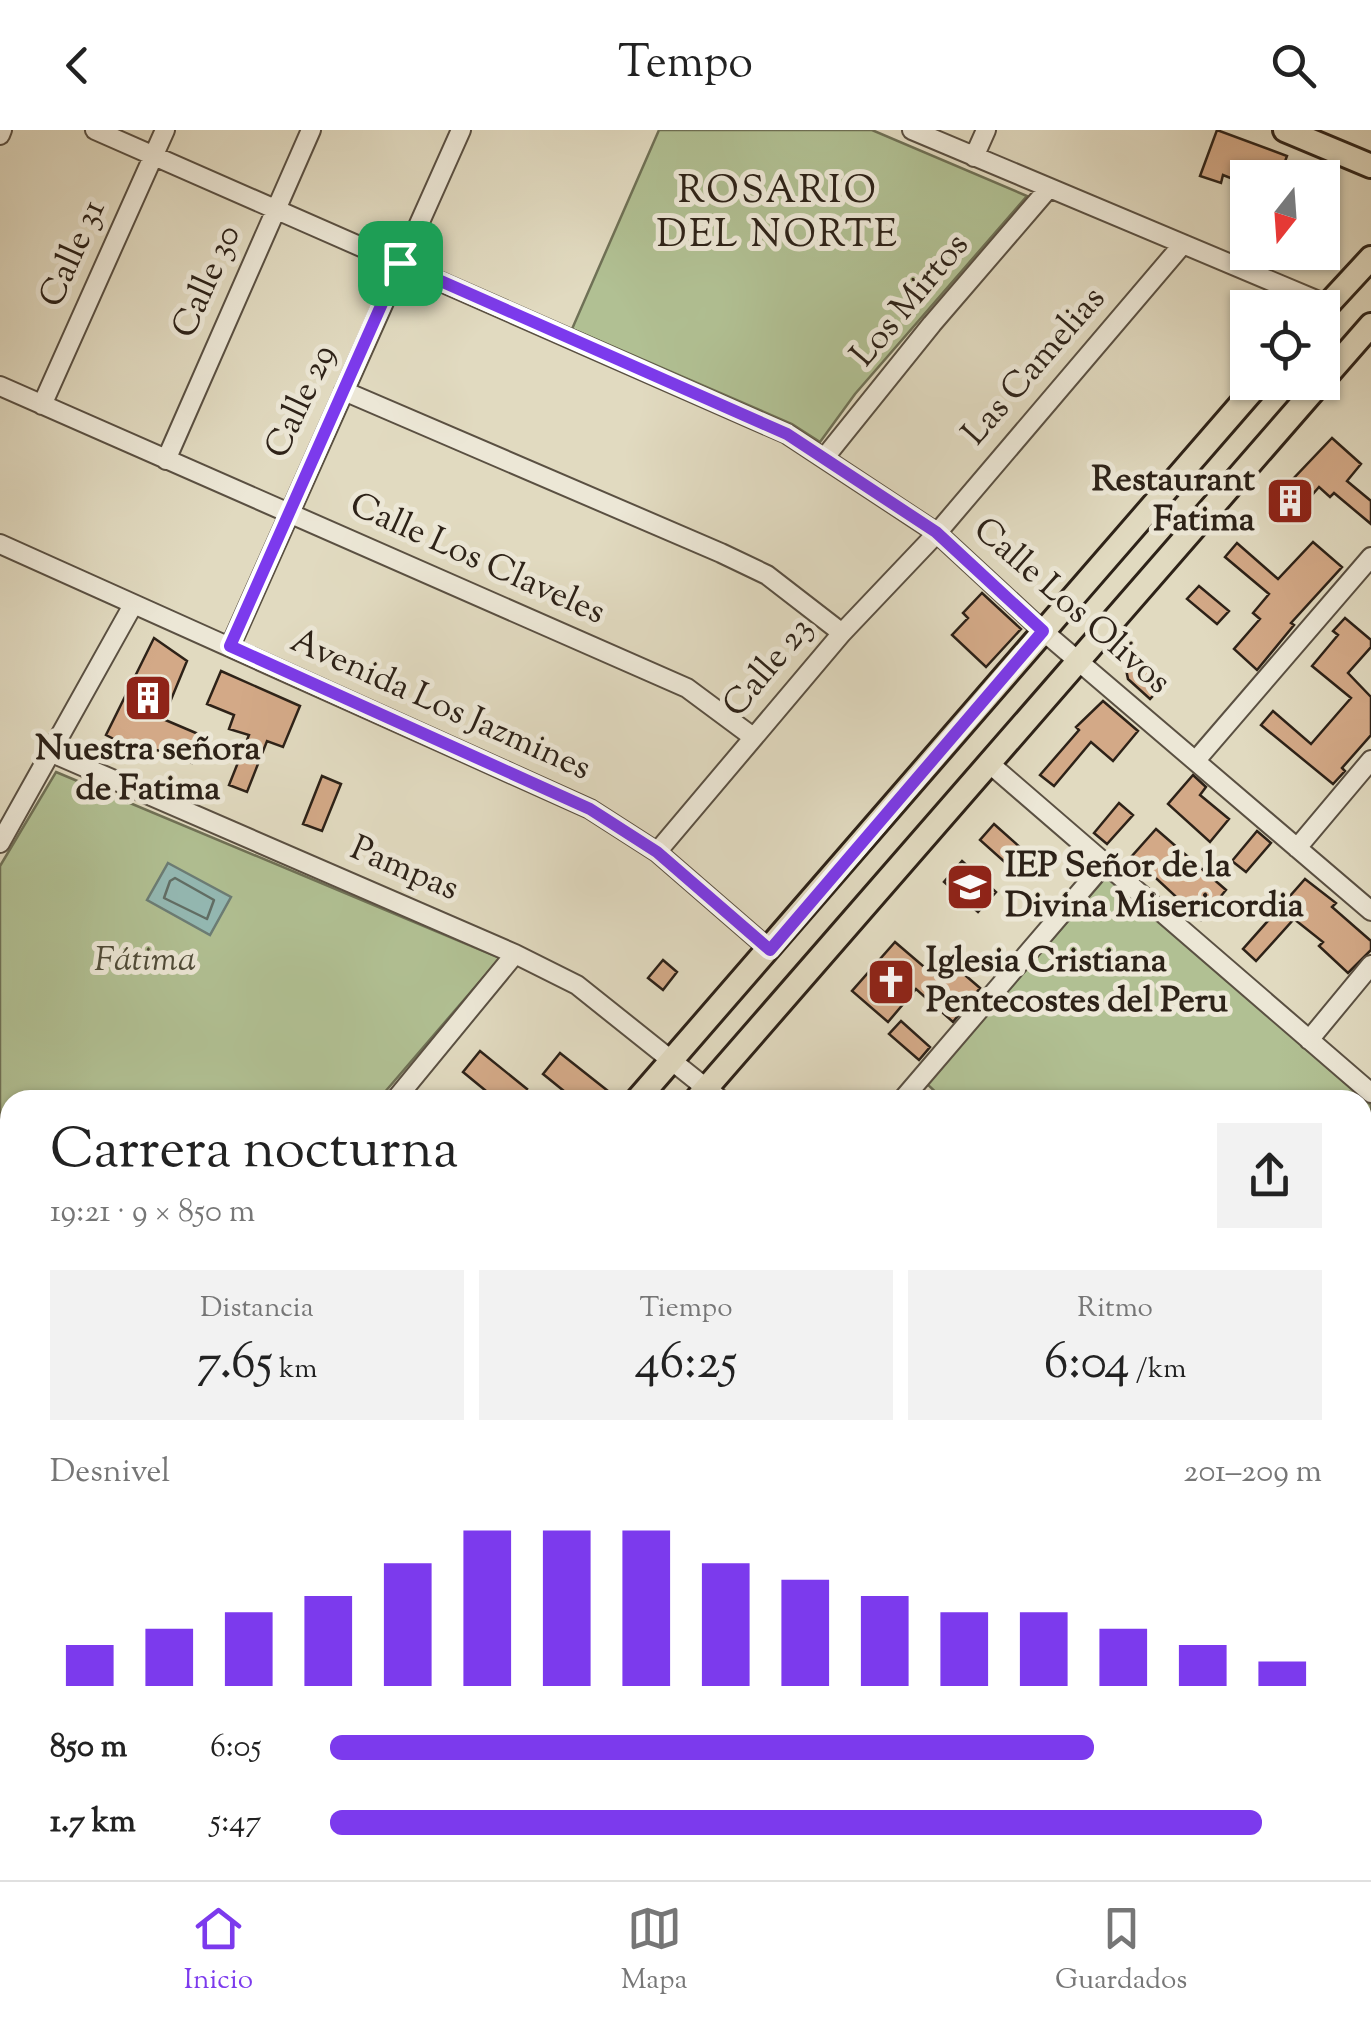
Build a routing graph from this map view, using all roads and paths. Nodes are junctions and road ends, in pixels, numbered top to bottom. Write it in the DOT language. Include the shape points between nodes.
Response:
graph roads {
  1 [pos="95,130"];
  2 [pos="165,130"];
  3 [pos="311,130"];
  4 [pos="461,130"];
  5 [pos="912,130"];
  6 [pos="986,130"];
  7 [pos="1286,130"];
  8 [pos="154,156"];
  9 [pos="974,156"];
  10 [pos="1371,166"];
  11 [pos="1049,188"];
  12 [pos="275,210"];
  13 [pos="1184,244"];
  14 [pos="1371,258"];
  15 [pos="400,263"];
  16 [pos="1285,290"];
  17 [pos="1340,292"];
  18 [pos="1371,325"];
  19 [pos="1340,361"];
  20 [pos="0,386"];
  21 [pos="344,390"];
  22 [pos="1244,400"];
  23 [pos="1306,400"];
  24 [pos="42,404"];
  25 [pos="825,457"];
  26 [pos="166,460"];
  27 [pos="288,512"];
  28 [pos="936,532"];
  29 [pos="0,544"];
  30 [pos="1371,557"];
  31 [pos="133,604"];
  32 [pos="1043,631"];
  33 [pos="842,632"];
  34 [pos="230,646"];
  35 [pos="1080,662"];
  36 [pos="753,738"];
  37 [pos="52,753"];
  38 [pos="1197,759"];
  39 [pos="1371,760"];
  40 [pos="990,764"];
  41 [pos="0,844"];
  42 [pos="1297,848"];
  43 [pos="657,852"];
  44 [pos="1105,863"];
  45 [pos="1371,911"];
  46 [pos="770,950"];
  47 [pos="515,954"];
  48 [pos="1371,965"];
  49 [pos="1309,1040"];
  50 [pos="671,1060"];
  51 [pos="403,1090"];
  52 [pos="645,1090"];
  53 [pos="702,1090"];
  54 [pos="713,1090"];
  55 [pos="911,1090"];
  56 [pos="1366,1090"];
  1 -- 8 [label="street, Calle Los Olivos"];
  2 -- 8 [label="street, Calle 31"];
  3 -- 12 [label="street, Calle 30"];
  4 -- 15 [label="street, Calle 29"];
  5 -- 9 [label="street"];
  6 -- 9 [label="street"];
  7 -- 10 [label="main road"];
  8 -- 12 [label="street, Calle Los Olivos"];
  8 -- 24 [label="street, Calle 31"];
  9 -- 11 [label="street"];
  11 -- 13 [label="street"];
  11 -- 25 [label="street, Los Mirtos"];
  12 -- 15 [label="street, Calle Los Olivos"];
  12 -- 26 [label="street, Calle 30"];
  13 -- 16 [label="street"];
  13 -- 28 [label="street, Las Camelias"];
  14 -- 17 [label="main road"];
  15 -- 21 [label="street, Calle 29"];
  15 -- 25 [label="street, Calle Los Olivos" via="787,434"];
  18 -- 19 [label="main road"];
  20 -- 24 [label="street, Calle Los Claveles"];
  21 -- 27 [label="street, Calle 29"];
  21 -- 33 [label="street" via="722,553 767,576"];
  22 -- 32 [label="main road"];
  23 -- 35 [label="main road"];
  24 -- 26 [label="street, Calle Los Claveles"];
  25 -- 28 [label="street, Calle Los Olivos"];
  26 -- 27 [label="street, Calle Los Claveles"];
  27 -- 34 [label="street, Calle 29"];
  27 -- 36 [label="street, Calle Los Claveles" via="687,688"];
  28 -- 32 [label="street, Calle Los Olivos"];
  28 -- 33 [label="street, Calle 23"];
  29 -- 31 [label="street, Avenida Los Jazmines"];
  30 -- 38 [label="street"];
  31 -- 34 [label="street, Avenida Los Jazmines"];
  31 -- 37 [label="street"];
  32 -- 35 [label="street, Calle Los Olivos"];
  32 -- 46 [label="main road"];
  33 -- 36 [label="street, Calle 23"];
  34 -- 43 [label="street, Avenida Los Jazmines" via="590,809"];
  35 -- 38 [label="street, Calle Los Olivos"];
  35 -- 40 [label="main road"];
  36 -- 43 [label="street, Calle 23"];
  37 -- 41 [label="street"];
  37 -- 47 [label="street, Pampas"];
  38 -- 42 [label="street, Calle Los Olivos"];
  39 -- 42 [label="street"];
  40 -- 44 [label="street"];
  40 -- 54 [label="main road"];
  42 -- 45 [label="street, Calle Los Olivos"];
  43 -- 46 [label="street, Avenida Los Jazmines"];
  44 -- 49 [label="street"];
  44 -- 55 [label="street"];
  46 -- 50 [label="main road"];
  47 -- 50 [label="street, Pampas" via="577,984"];
  47 -- 51 [label="street"];
  48 -- 49 [label="street"];
  49 -- 56 [label="street"];
  50 -- 52 [label="main road"];
  50 -- 53 [label="street, Pampas"];
}
